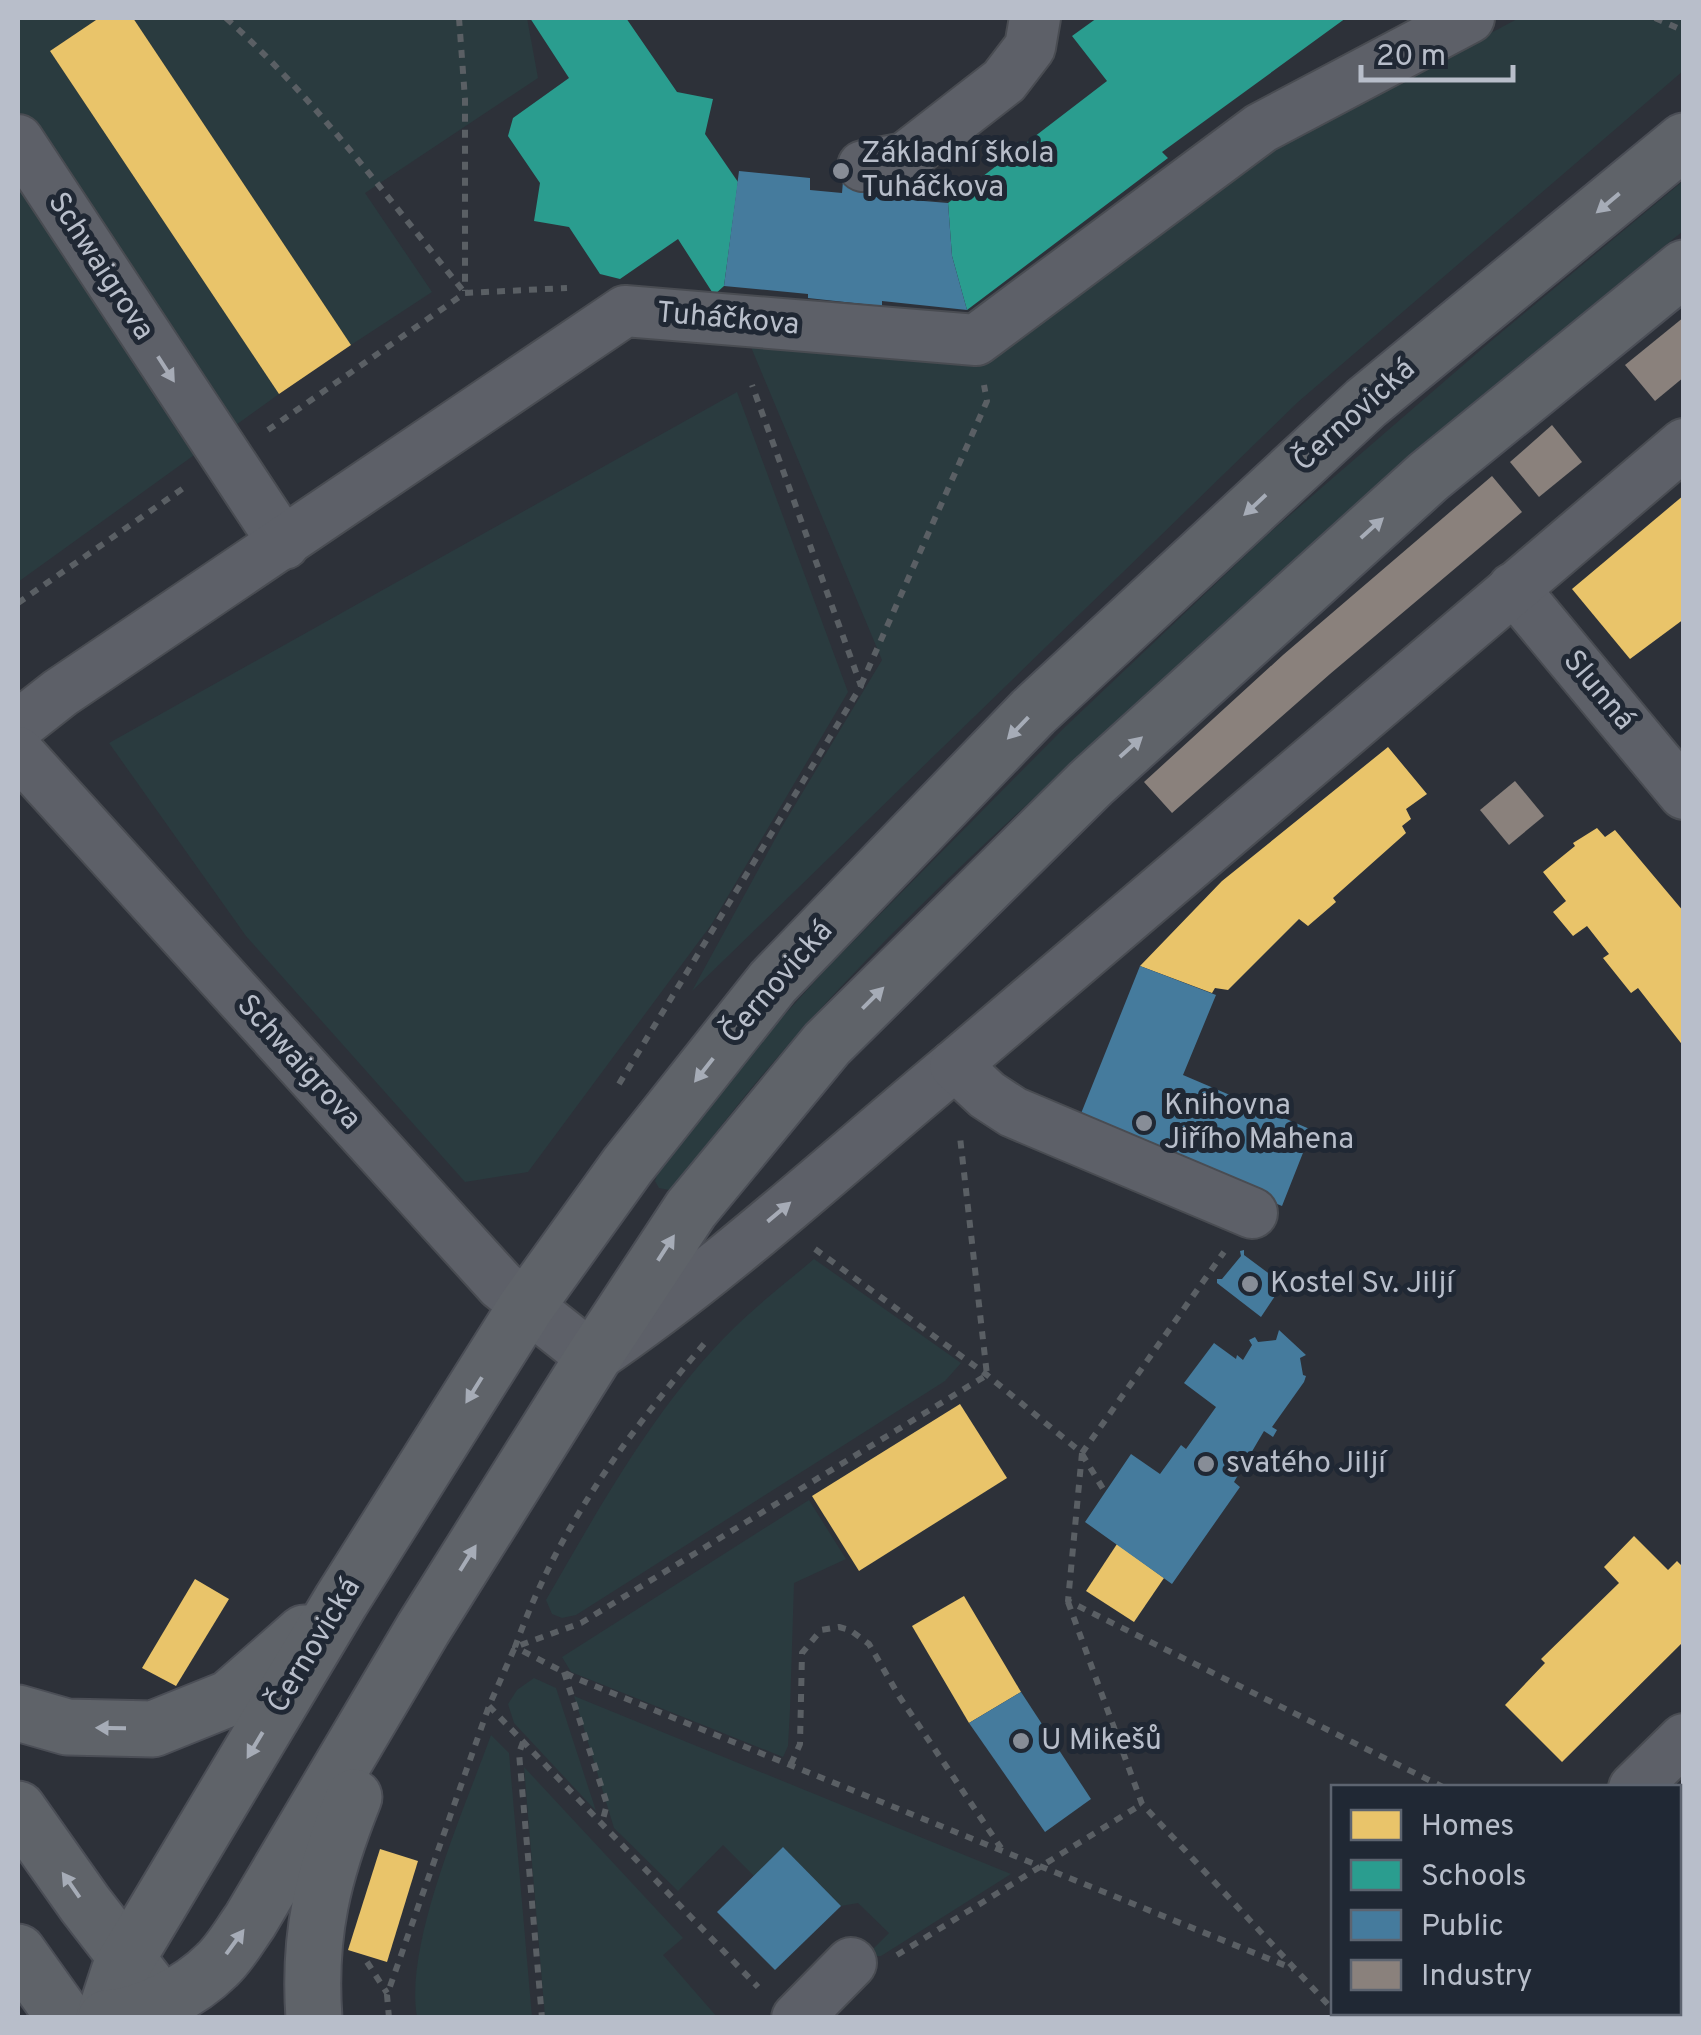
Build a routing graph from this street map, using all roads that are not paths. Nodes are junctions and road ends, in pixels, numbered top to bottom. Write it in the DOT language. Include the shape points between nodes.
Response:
graph roads {
  1 [pos="1036,18"];
  2 [pos="1469,18"];
  3 [pos="18,140"];
  4 [pos="1684,141"];
  5 [pos="864,166"];
  6 [pos="1684,268"];
  7 [pos="1684,444"];
  8 [pos="284,544"];
  9 [pos="1513,588"];
  10 [pos="18,726"];
  11 [pos="18,752"];
  12 [pos="1684,794"];
  13 [pos="955,1065"];
  14 [pos="1252,1213"];
  15 [pos="526,1308"];
  16 [pos="593,1358"];
  17 [pos="340,1601"];
  18 [pos="423,1629"];
  19 [pos="18,1713"];
  20 [pos="1684,1739"];
  21 [pos="1637,1785"];
  22 [pos="18,1809"];
  23 [pos="18,1952"];
  24 [pos="127,1958"];
  25 [pos="846,1969"];
  26 [pos="781,2006"];
  27 [pos="166,2010"];
  28 [pos="88,2016"];
  29 [pos="314,2018"];
  1 -- 5 [label="street" via="1030,47 1004,81 905,158"];
  2 -- 8 [label="street, Tuháčkova" via="1261,128 976,340 604,299"];
  3 -- 8 [label="street, Schwaigrova, one-way"];
  4 -- 15 [label="main road, Černovická, one-way" via="1366,403 1033,712 774,982 628,1165"];
  16 -- 6 [label="main road, one-way" via="691,1209 840,1030 1091,783 1413,491"];
  7 -- 9 [label="street"];
  8 -- 10 [label="street, Tuháčkova"];
  9 -- 12 [label="street, Slunná"];
  9 -- 13 [label="street"];
  11 -- 15 [label="street, Schwaigrova"];
  13 -- 14 [label="street" via="1014,1112"];
  16 -- 13 [label="street, one-way" via="698,1282"];
  15 -- 16 [label="street, Schwaigrova"];
  15 -- 17 [label="main road, Černovická, one-way"];
  18 -- 16 [label="main road, one-way"];
  17 -- 19 [label="main road, one-way" via="230,1698 153,1729 67,1727"];
  17 -- 24 [label="main road, Černovická, one-way"];
  27 -- 18 [label="main road, one-way" via="219,1963 250,1921"];
  18 -- 29 [label="main road" via="328,1860 311,1974"];
  20 -- 21 [label="street"];
  24 -- 22 [label="main road, one-way"];
  23 -- 28 [label="main road"];
  24 -- 27 [label="main road"];
  24 -- 28 [label="main road, Černovická"];
  25 -- 26 [label="street"];
  27 -- 28 [label="main road"];
}
